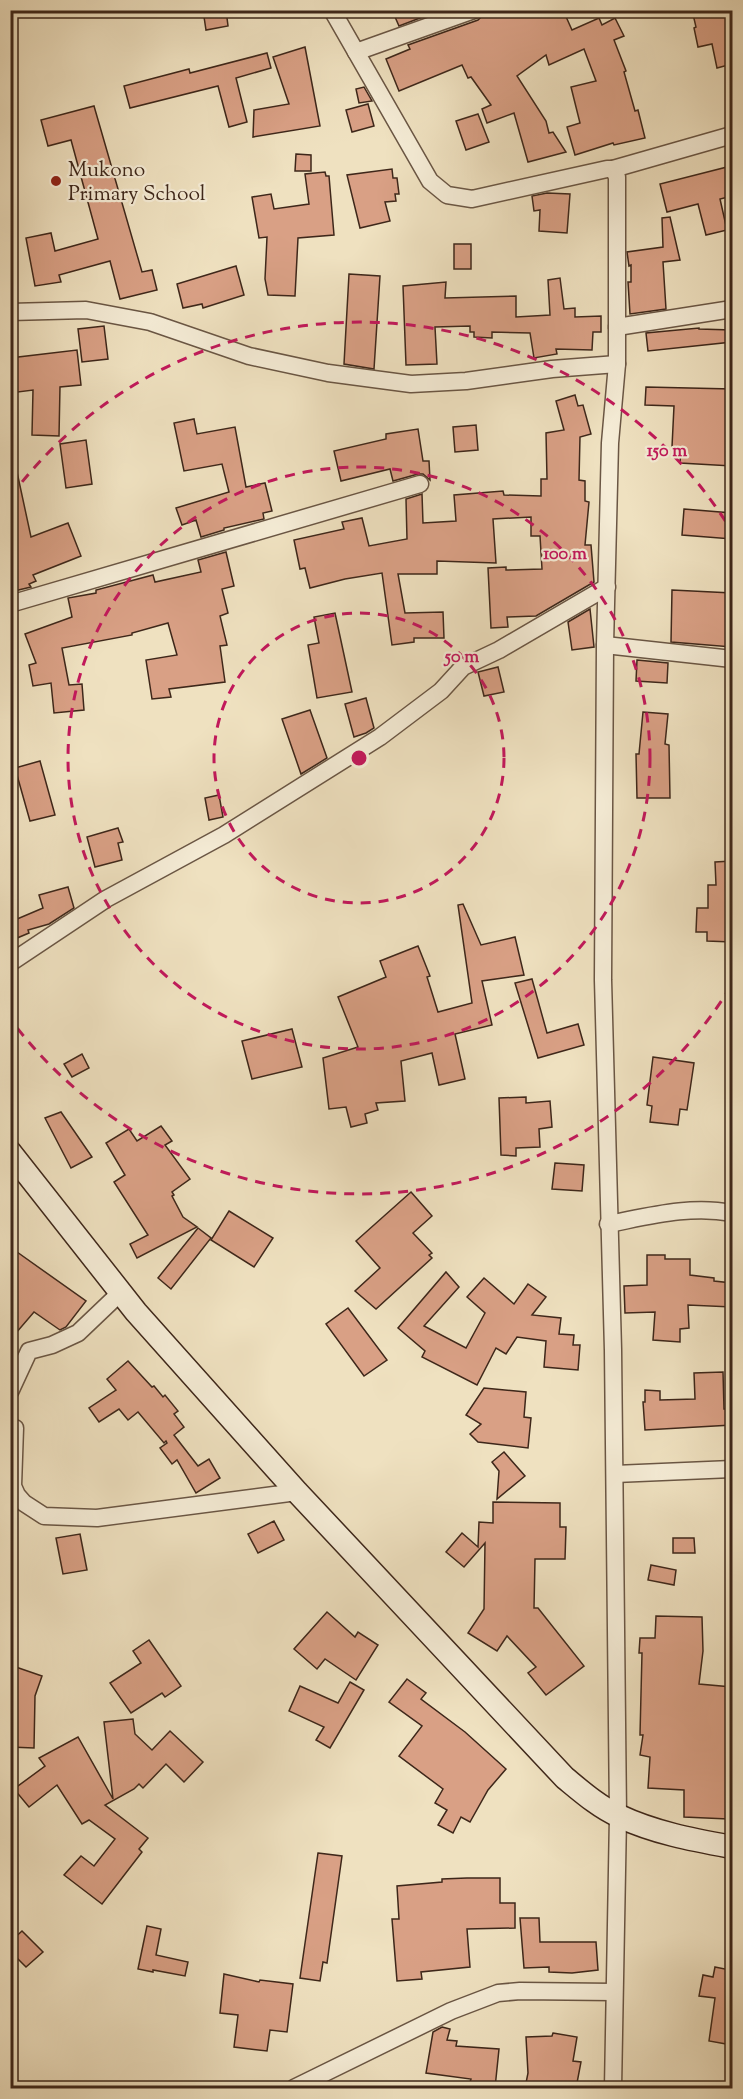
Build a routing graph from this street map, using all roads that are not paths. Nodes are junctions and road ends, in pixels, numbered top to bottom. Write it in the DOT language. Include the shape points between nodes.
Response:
graph roads {
  1 [pos="332,10"];
  2 [pos="474,10"];
  3 [pos="356,52"];
  4 [pos="732,135"];
  5 [pos="613,169"];
  6 [pos="732,309"];
  7 [pos="10,312"];
  8 [pos="617,327"];
  9 [pos="617,364"];
  10 [pos="420,484"];
  11 [pos="607,587"];
  12 [pos="10,604"];
  13 [pos="605,645"];
  14 [pos="732,659"];
  15 [pos="10,963"];
  16 [pos="10,1152"];
  17 [pos="732,1213"];
  18 [pos="608,1224"];
  19 [pos="120,1293"];
  20 [pos="10,1392"];
  21 [pos="10,1427"];
  22 [pos="732,1469"];
  23 [pos="615,1474"];
  24 [pos="297,1492"];
  25 [pos="618,1816"];
  26 [pos="732,1847"];
  27 [pos="614,1992"];
  28 [pos="294,2088"];
  29 [pos="613,2088"];
  1 -- 3 [label="street"];
  2 -- 3 [label="street"];
  3 -- 5 [label="street" via="430,181 447,195 472,200"];
  4 -- 5 [label="street"];
  5 -- 8 [label="street" via="617,181"];
  6 -- 8 [label="street"];
  7 -- 9 [label="street" via="86,310 150,322 249,356 328,373 411,384"];
  8 -- 9 [label="street"];
  9 -- 11 [label="street" via="610,442"];
  10 -- 12 [label="street"];
  11 -- 13 [label="street"];
  11 -- 15 [label="street" via="464,667 441,692 380,737 224,835 106,899"];
  13 -- 14 [label="street"];
  13 -- 18 [label="street" via="603,980"];
  16 -- 19 [label="street"];
  17 -- 18 [label="street" via="684,1210"];
  18 -- 23 [label="street"];
  19 -- 20 [label="street" via="78,1333 28,1351"];
  19 -- 24 [label="street"];
  21 -- 24 [label="street" via="15,1428 13,1486 24,1503 44,1516 96,1518"];
  22 -- 23 [label="street"];
  23 -- 25 [label="street"];
  24 -- 25 [label="street" via="565,1778"];
  25 -- 26 [label="street" via="672,1836"];
  25 -- 27 [label="street"];
  27 -- 28 [label="street" via="498,1993 451,2011"];
  27 -- 29 [label="street"];
}
